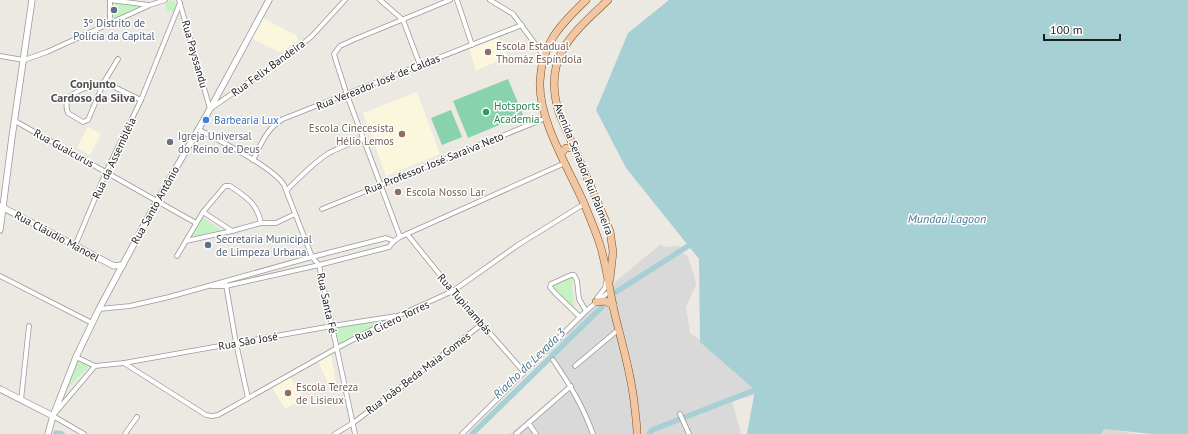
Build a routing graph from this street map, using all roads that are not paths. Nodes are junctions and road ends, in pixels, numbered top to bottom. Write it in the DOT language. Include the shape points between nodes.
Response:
graph roads {
  1 [pos="32,0"];
  2 [pos="110,0"];
  3 [pos="165,0"];
  4 [pos="269,0"];
  5 [pos="345,0"];
  6 [pos="380,0"];
  7 [pos="450,0"];
  8 [pos="457,0"];
  9 [pos="490,0"];
  10 [pos="503,0"];
  11 [pos="586,0"];
  12 [pos="608,0"];
  13 [pos="180,2"];
  14 [pos="498,4"];
  15 [pos="150,5"];
  16 [pos="403,20"];
  17 [pos="110,24"];
  18 [pos="522,25"];
  19 [pos="472,45"];
  20 [pos="0,56"];
  21 [pos="544,56"];
  22 [pos="118,58"];
  23 [pos="24,60"];
  24 [pos="420,65"];
  25 [pos="104,82"];
  26 [pos="218,95"];
  27 [pos="347,95"];
  28 [pos="141,100"];
  29 [pos="223,100"];
  30 [pos="210,109"];
  31 [pos="546,118"];
  32 [pos="15,121"];
  33 [pos="198,129"];
  34 [pos="568,136"];
  35 [pos="363,138"];
  36 [pos="555,141"];
  37 [pos="574,148"];
  38 [pos="561,153"];
  39 [pos="253,160"];
  40 [pos="565,163"];
  41 [pos="106,172"];
  42 [pos="380,185"];
  43 [pos="287,190"];
  44 [pos="157,201"];
  45 [pos="584,204"];
  46 [pos="2,207"];
  47 [pos="322,209"];
  48 [pos="203,212"];
  49 [pos="295,214"];
  50 [pos="196,223"];
  51 [pos="261,223"];
  52 [pos="0,230"];
  53 [pos="232,231"];
  54 [pos="406,234"];
  55 [pos="400,238"];
  56 [pos="186,241"];
  57 [pos="394,241"];
  58 [pos="75,246"];
  59 [pos="177,256"];
  60 [pos="312,257"];
  61 [pos="123,265"];
  62 [pos="319,265"];
  63 [pos="114,266"];
  64 [pos="118,274"];
  65 [pos="0,276"];
  66 [pos="608,277"];
  67 [pos="225,281"];
  68 [pos="212,286"];
  69 [pos="226,286"];
  70 [pos="610,288"];
  71 [pos="453,290"];
  72 [pos="594,303"];
  73 [pos="613,305"];
  74 [pos="99,309"];
  75 [pos="586,311"];
  76 [pos="400,315"];
  77 [pos="580,317"];
  78 [pos="92,323"];
  79 [pos="482,324"];
  80 [pos="29,326"];
  81 [pos="332,326"];
  82 [pos="619,329"];
  83 [pos="236,343"];
  84 [pos="336,348"];
  85 [pos="76,357"];
  86 [pos="553,360"];
  87 [pos="124,363"];
  88 [pos="95,366"];
  89 [pos="575,366"];
  90 [pos="524,372"];
  91 [pos="571,386"];
  92 [pos="0,390"];
  93 [pos="248,398"];
  94 [pos="21,400"];
  95 [pos="54,414"];
  96 [pos="137,417"];
  97 [pos="681,417"];
  98 [pos="353,423"];
  99 [pos="529,424"];
  100 [pos="48,434"];
  101 [pos="84,434"];
  102 [pos="125,434"];
  103 [pos="335,434"];
  104 [pos="355,434"];
  105 [pos="462,434"];
  106 [pos="516,434"];
  107 [pos="536,434"];
  108 [pos="593,434"];
  109 [pos="637,434"];
  110 [pos="689,434"];
  1 -- 23 [label="street"];
  2 -- 15 [label="street"];
  2 -- 17 [label="street"];
  3 -- 15 [label="street"];
  4 -- 26 [label="street, Rua Santo Antônio"];
  5 -- 29 [label="street, Rua Felix Bandeira" via="299,47"];
  6 -- 16 [label="street"];
  7 -- 16 [label="street"];
  8 -- 19 [label="street"];
  9 -- 14 [label="street"];
  10 -- 14 [label="street"];
  11 -- 21 [label="main road, Avenida Senador Rui Palmeira" via="563,22"];
  12 -- 34 [label="main road, Avenida Senador Rui Palmeira" via="576,31 558,59 554,91"];
  13 -- 28 [label="street, Rua da Assembléia"];
  13 -- 30 [label="street, Rua Payssandu"];
  14 -- 18 [label="street" via="514,14"];
  15 -- 17 [label="street"];
  16 -- 24 [label="street"];
  16 -- 27 [label="street" via="340,46 334,54"];
  17 -- 23 [label="street"];
  18 -- 19 [label="street, Rua Vereador José de Caldas"];
  18 -- 21 [label="street"];
  19 -- 24 [label="street, Rua Vereador José de Caldas"];
  20 -- 23 [label="street"];
  21 -- 31 [label="main road, Avenida Senador Rui Palmeira" via="540,92"];
  22 -- 25 [label="street"];
  23 -- 32 [label="street"];
  24 -- 27 [label="street, Rua Vereador José de Caldas"];
  25 -- 25 [label="street" via="90,117 83,122 71,115 66,109 68,97"];
  25 -- 28 [label="street"];
  26 -- 29 [label="street, Rua Felix Bandeira" via="219,99"];
  26 -- 30 [label="street, Rua Santo Antônio"];
  27 -- 35 [label="street"];
  27 -- 39 [label="street, Rua Vereador José de Caldas" via="276,123 266,134"];
  28 -- 41 [label="street, Rua da Assembléia"];
  29 -- 30 [label="street, Rua Felix Bandeira"];
  30 -- 33 [label="street, Rua Santo Antônio"];
  31 -- 36 [label="main road, Avenida Senador Rui Palmeira"];
  31 -- 42 [label="street, Rua Professor José Saraiva Neto"];
  32 -- 41 [label="street, Rua Guaicurus"];
  32 -- 46 [label="street"];
  33 -- 39 [label="street, Rua Santa Fé"];
  33 -- 44 [label="street, Rua Santo Antônio"];
  34 -- 36 [label="main road"];
  34 -- 37 [label="main road, Avenida Senador Rui Palmeira"];
  35 -- 42 [label="street"];
  35 -- 43 [label="street" via="322,158"];
  36 -- 38 [label="main road, Avenida Senador Rui Palmeira"];
  37 -- 38 [label="main road" via="566,148"];
  37 -- 70 [label="main road, Avenida Senador Rui Palmeira" via="612,238"];
  38 -- 40 [label="main road, Avenida Senador Rui Palmeira"];
  39 -- 43 [label="street, Rua Santa Fé" via="278,177"];
  40 -- 45 [label="main road, Avenida Senador Rui Palmeira"];
  40 -- 54 [label="street"];
  41 -- 44 [label="street, Rua Guaicurus"];
  41 -- 58 [label="street, Rua da Assembléia"];
  42 -- 47 [label="street, Rua Professor José Saraiva Neto"];
  42 -- 55 [label="street"];
  43 -- 49 [label="street, Rua Santa Fé"];
  44 -- 50 [label="street, Rua Guaicurus"];
  44 -- 61 [label="street, Rua Santo Antônio"];
  45 -- 66 [label="main road, Avenida Senador Rui Palmeira" via="601,248"];
  45 -- 71 [label="street, Rua Cícero Torres"];
  46 -- 52 [label="street"];
  46 -- 58 [label="street, Rua Cláudio Manoel"];
  48 -- 50 [label="street"];
  48 -- 51 [label="street" via="221,190 228,186 253,204 260,215"];
  48 -- 53 [label="street"];
  49 -- 51 [label="street" via="276,222"];
  49 -- 60 [label="street, Rua Santa Fé"];
  50 -- 56 [label="street"];
  51 -- 53 [label="street"];
  53 -- 56 [label="street"];
  54 -- 55 [label="street"];
  54 -- 71 [label="street, Rua Tupinambás"];
  55 -- 57 [label="street"];
  56 -- 59 [label="street"];
  57 -- 60 [label="street" via="386,238"];
  57 -- 62 [label="street" via="388,247"];
  58 -- 63 [label="street, Rua Cláudio Manoel"];
  60 -- 62 [label="street, Rua Santa Fé"];
  60 -- 67 [label="street"];
  61 -- 63 [label="street"];
  61 -- 64 [label="street, Rua Santo Antônio"];
  62 -- 69 [label="street"];
  62 -- 81 [label="street, Rua Santa Fé"];
  63 -- 64 [label="street"];
  64 -- 74 [label="street, Rua Santo Antônio"];
  65 -- 78 [label="street"];
  66 -- 70 [label="main road, Avenida Senador Rui Palmeira"];
  66 -- 72 [label="street" via="605,288"];
  67 -- 68 [label="street"];
  67 -- 69 [label="street"];
  68 -- 69 [label="street"];
  68 -- 74 [label="street" via="130,306"];
  69 -- 83 [label="street"];
  70 -- 72 [label="street"];
  70 -- 73 [label="main road, Avenida Senador Rui Palmeira"];
  71 -- 76 [label="street, Rua Cícero Torres"];
  71 -- 79 [label="street, Rua Tupinambás"];
  72 -- 73 [label="main road" via="605,301"];
  72 -- 75 [label="street"];
  73 -- 82 [label="main road, Avenida Senador Rui Palmeira"];
  74 -- 78 [label="street, Rua Santo Antônio"];
  75 -- 77 [label="street"];
  75 -- 77 [label="street" via="579,299 574,275 551,284 550,287 555,293"];
  76 -- 81 [label="street, Rua São José"];
  76 -- 84 [label="street, Rua Cícero Torres"];
  77 -- 90 [label="street"];
  78 -- 85 [label="street, Rua Santo Antônio"];
  79 -- 90 [label="street, Rua Tupinambás"];
  79 -- 98 [label="street, Rua João Beda Maia Gomes"];
  80 -- 94 [label="street"];
  81 -- 83 [label="street, Rua São José"];
  81 -- 84 [label="street, Rua Santa Fé"];
  82 -- 89 [label="street"];
  82 -- 109 [label="main road, Avenida Senador Rui Palmeira" via="632,385"];
  83 -- 87 [label="street, Rua São José"];
  83 -- 93 [label="street"];
  84 -- 93 [label="street, Rua Cícero Torres"];
  84 -- 98 [label="street, Rua Santa Fé"];
  85 -- 88 [label="street"];
  85 -- 95 [label="street, Rua Santo Antônio"];
  86 -- 91 [label="street"];
  87 -- 88 [label="street, Rua São José"];
  87 -- 93 [label="street, Rua Cícero Torres" via="212,416"];
  88 -- 95 [label="street"];
  90 -- 105 [label="street"];
  91 -- 99 [label="street"];
  91 -- 108 [label="street"];
  92 -- 94 [label="street"];
  94 -- 95 [label="street"];
  95 -- 100 [label="street, Rua Santo Antônio"];
  95 -- 101 [label="street"];
  96 -- 102 [label="street"];
  97 -- 110 [label="street"];
  98 -- 103 [label="street, Rua João Beda Maia Gomes"];
  98 -- 104 [label="street, Rua Santa Fé"];
  99 -- 106 [label="street"];
  99 -- 107 [label="street"];
}
